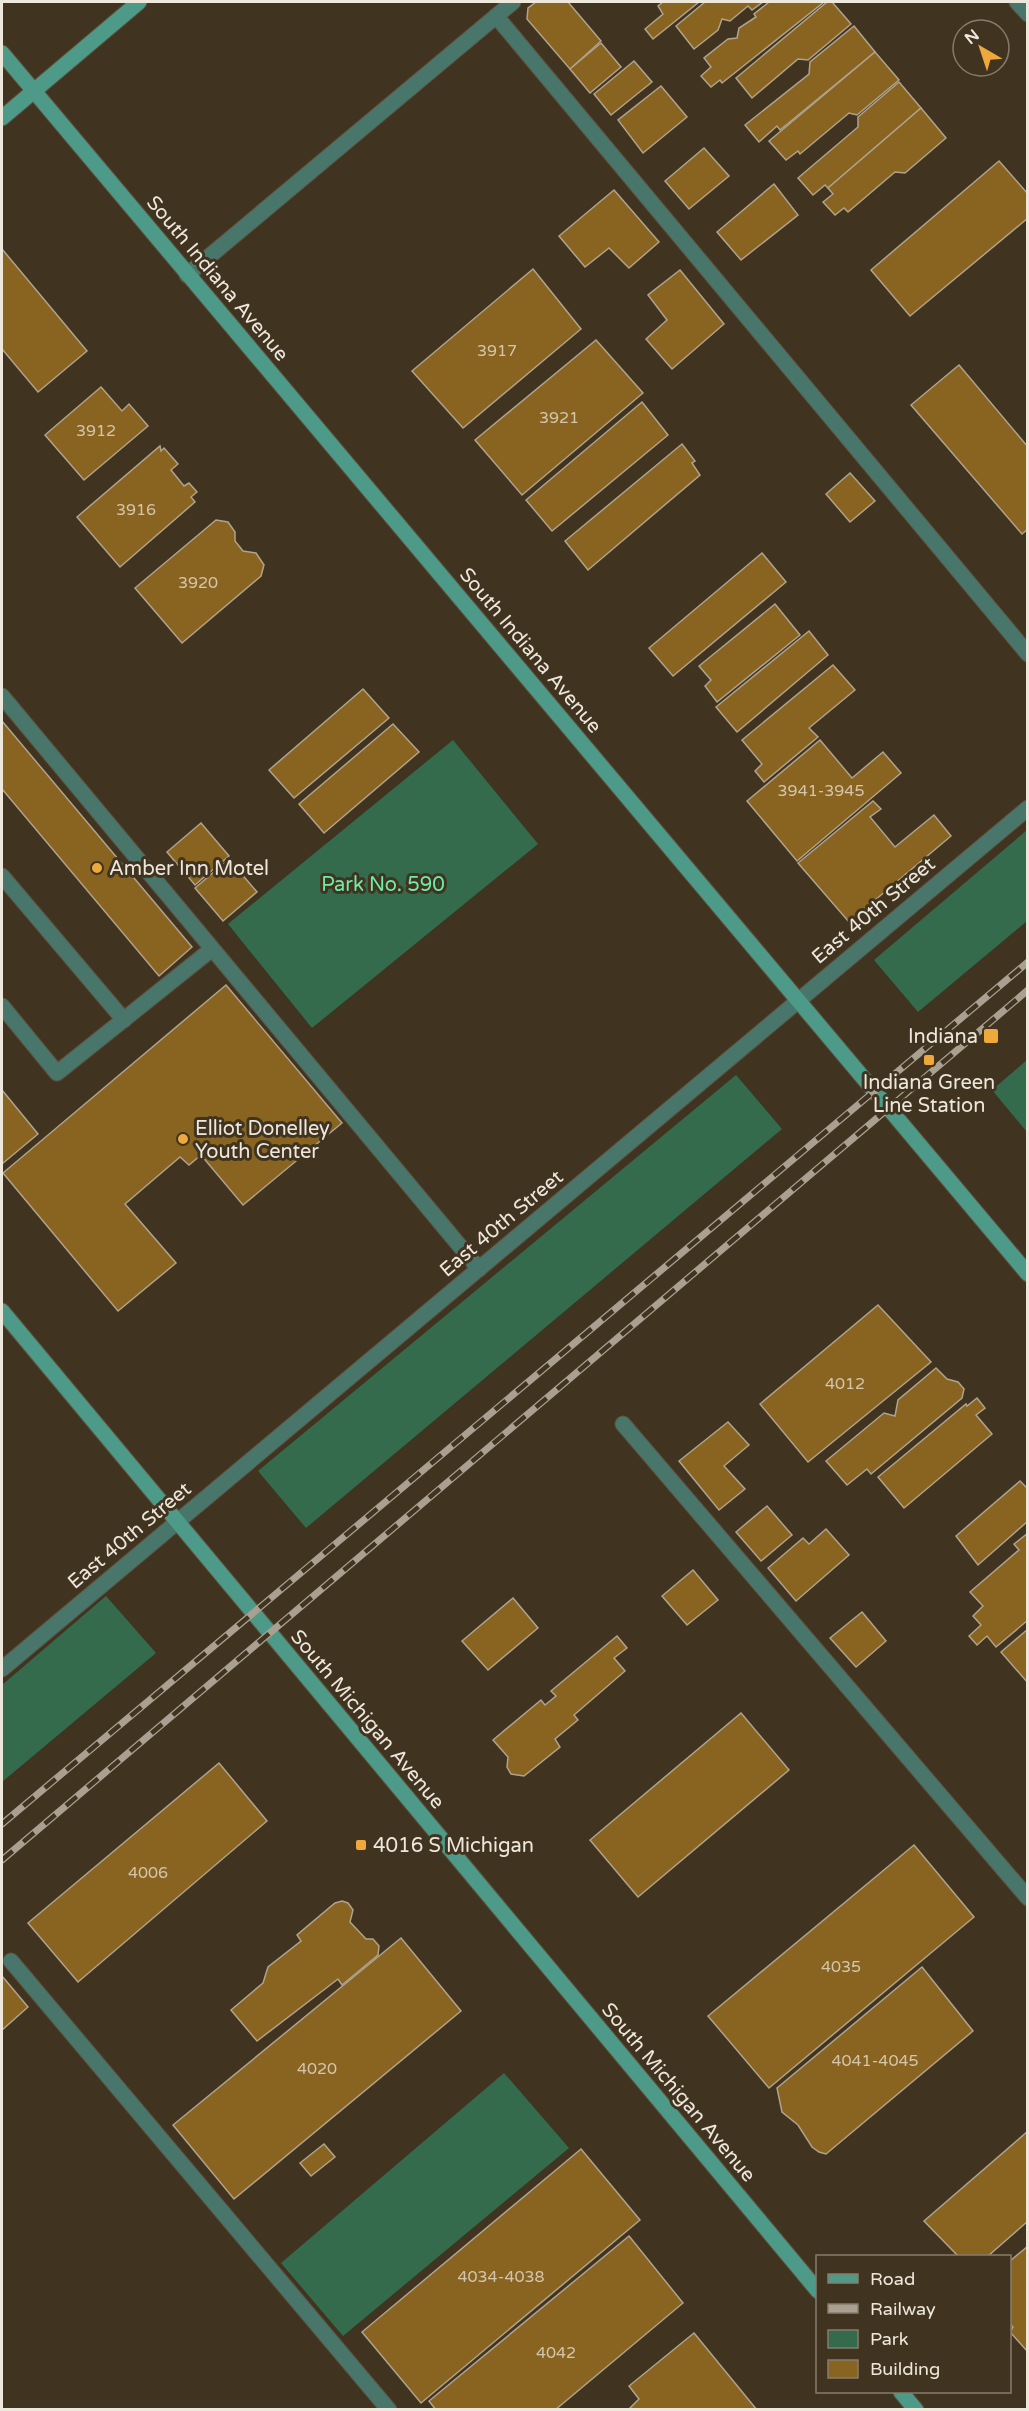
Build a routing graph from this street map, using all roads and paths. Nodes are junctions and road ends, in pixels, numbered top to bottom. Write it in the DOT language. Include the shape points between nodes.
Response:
graph roads {
  1 [pos="140,2"];
  2 [pos="513,2"];
  3 [pos="1017,2"];
  4 [pos="1028,14"];
  5 [pos="496,16"];
  6 [pos="2,53"];
  7 [pos="34,92"];
  8 [pos="2,118"];
  9 [pos="187,274"];
  10 [pos="1028,654"];
  11 [pos="2,696"];
  12 [pos="1028,808"];
  13 [pos="2,876"];
  14 [pos="212,949"];
  15 [pos="798,1001"];
  16 [pos="2,1006"];
  17 [pos="124,1020"];
  18 [pos="479,1269"];
  19 [pos="1028,1274"];
  20 [pos="2,1311"];
  21 [pos="623,1424"];
  22 [pos="177,1522"];
  23 [pos="2,1669"];
  24 [pos="1028,1899"];
  25 [pos="11,1961"];
  26 [pos="816,2289"];
  27 [pos="903,2393"];
  28 [pos="388,2409"];
  29 [pos="916,2409"];
  1 -- 7 [label="street"];
  2 -- 5 [label="street"];
  3 -- 4 [label="street"];
  5 -- 9 [label="street"];
  5 -- 10 [label="street"];
  6 -- 7 [label="street, South Indiana Avenue"];
  7 -- 8 [label="street"];
  7 -- 9 [label="street, South Indiana Avenue"];
  9 -- 15 [label="street, South Indiana Avenue"];
  11 -- 14 [label="street"];
  12 -- 15 [label="street, East 40th Street"];
  13 -- 17 [label="street"];
  14 -- 17 [label="street"];
  14 -- 18 [label="street"];
  15 -- 18 [label="street, East 40th Street"];
  15 -- 19 [label="street, South Indiana Avenue"];
  16 -- 17 [label="street" via="57,1073"];
  18 -- 22 [label="street, East 40th Street"];
  20 -- 22 [label="street, South Michigan Avenue"];
  21 -- 24 [label="street"];
  22 -- 23 [label="street, East 40th Street"];
  22 -- 26 [label="street, South Michigan Avenue"];
  25 -- 28 [label="street"];
  27 -- 29 [label="street"];
}
